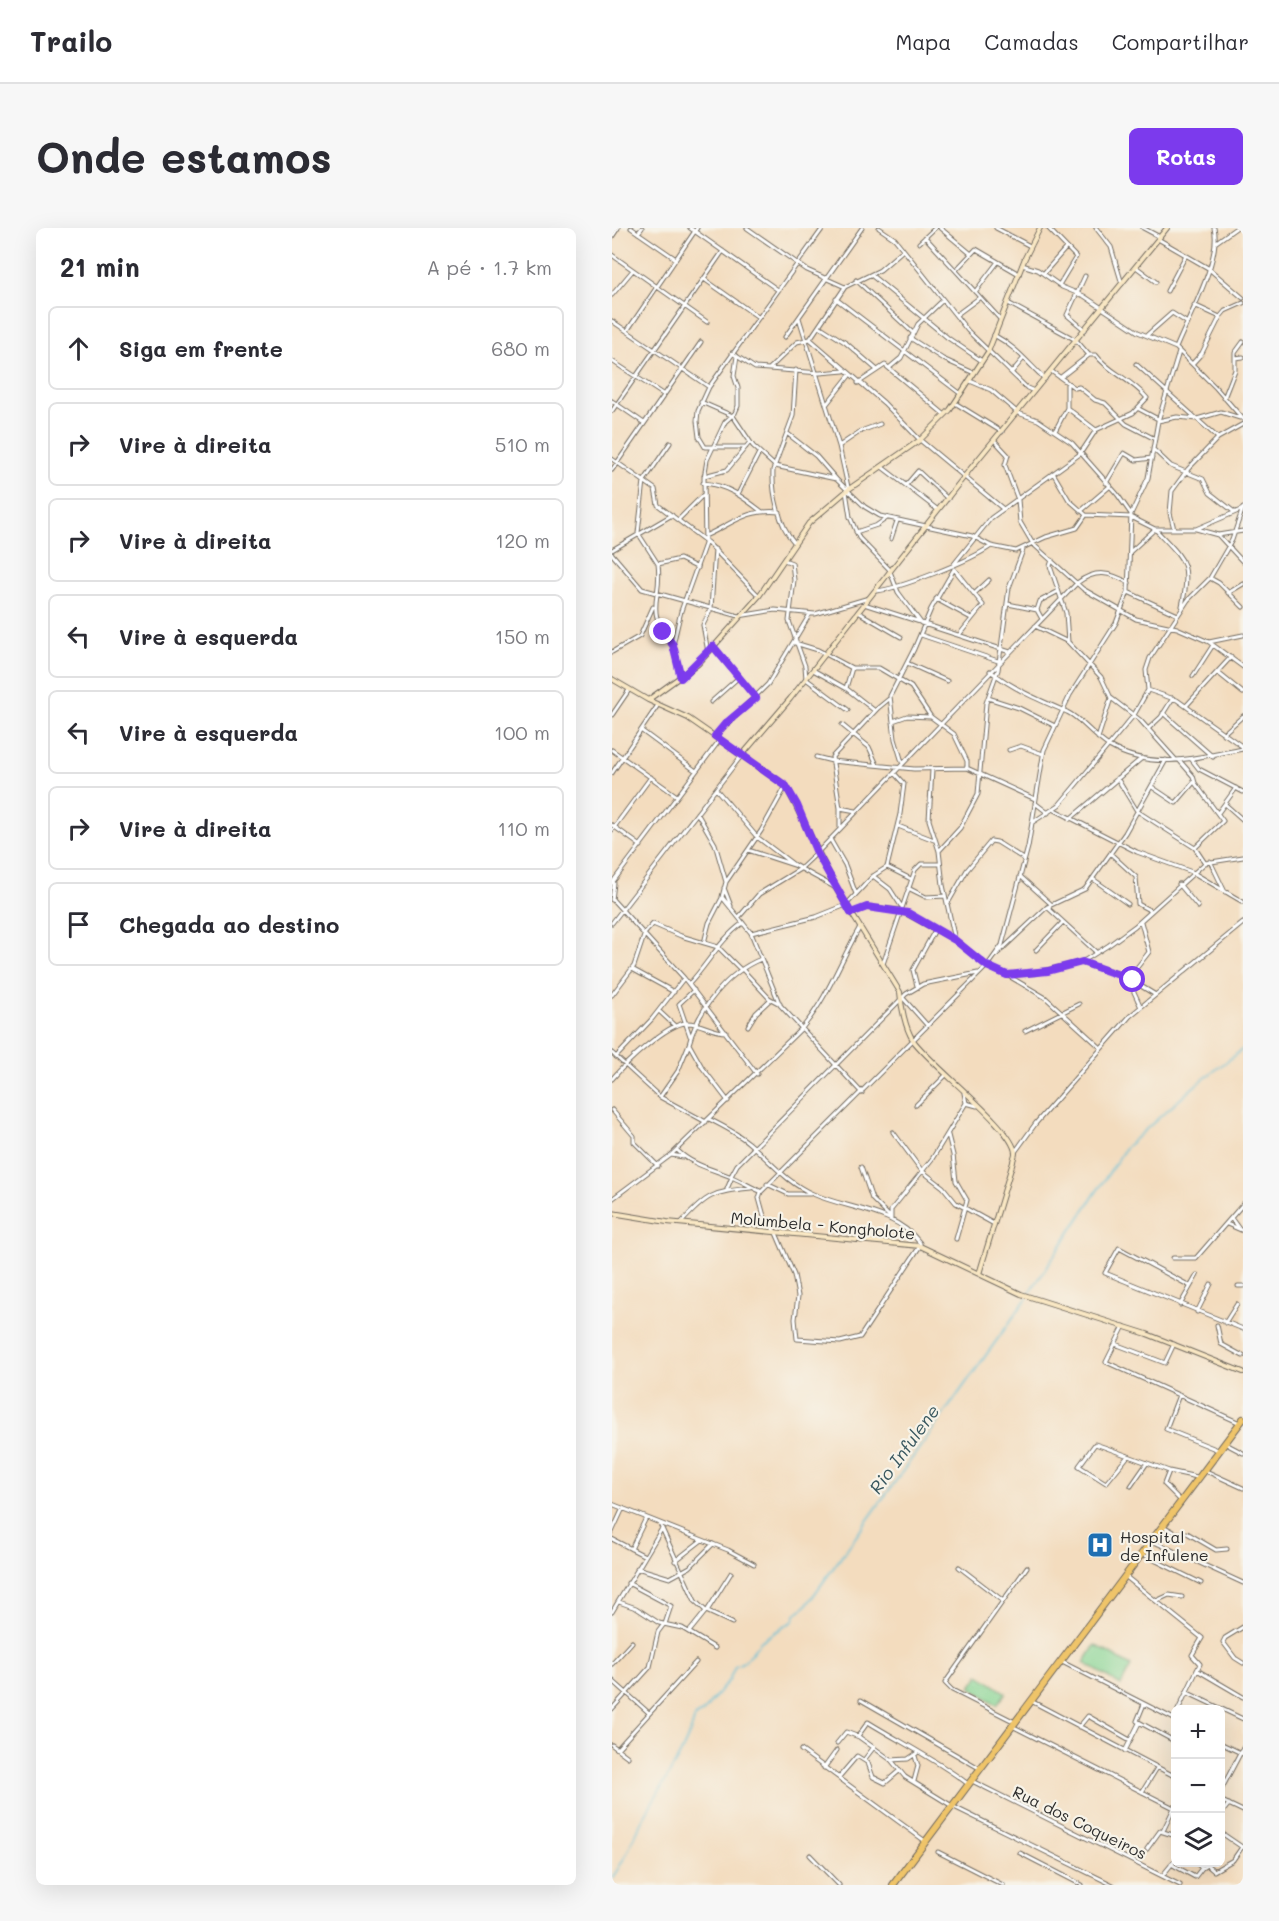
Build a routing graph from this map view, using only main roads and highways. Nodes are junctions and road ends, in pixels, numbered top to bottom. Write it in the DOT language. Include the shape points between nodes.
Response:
graph roads {
  1 [pos="1241,1421"];
  2 [pos="893,1885"];
  1 -- 2 [label="highway"];
}
